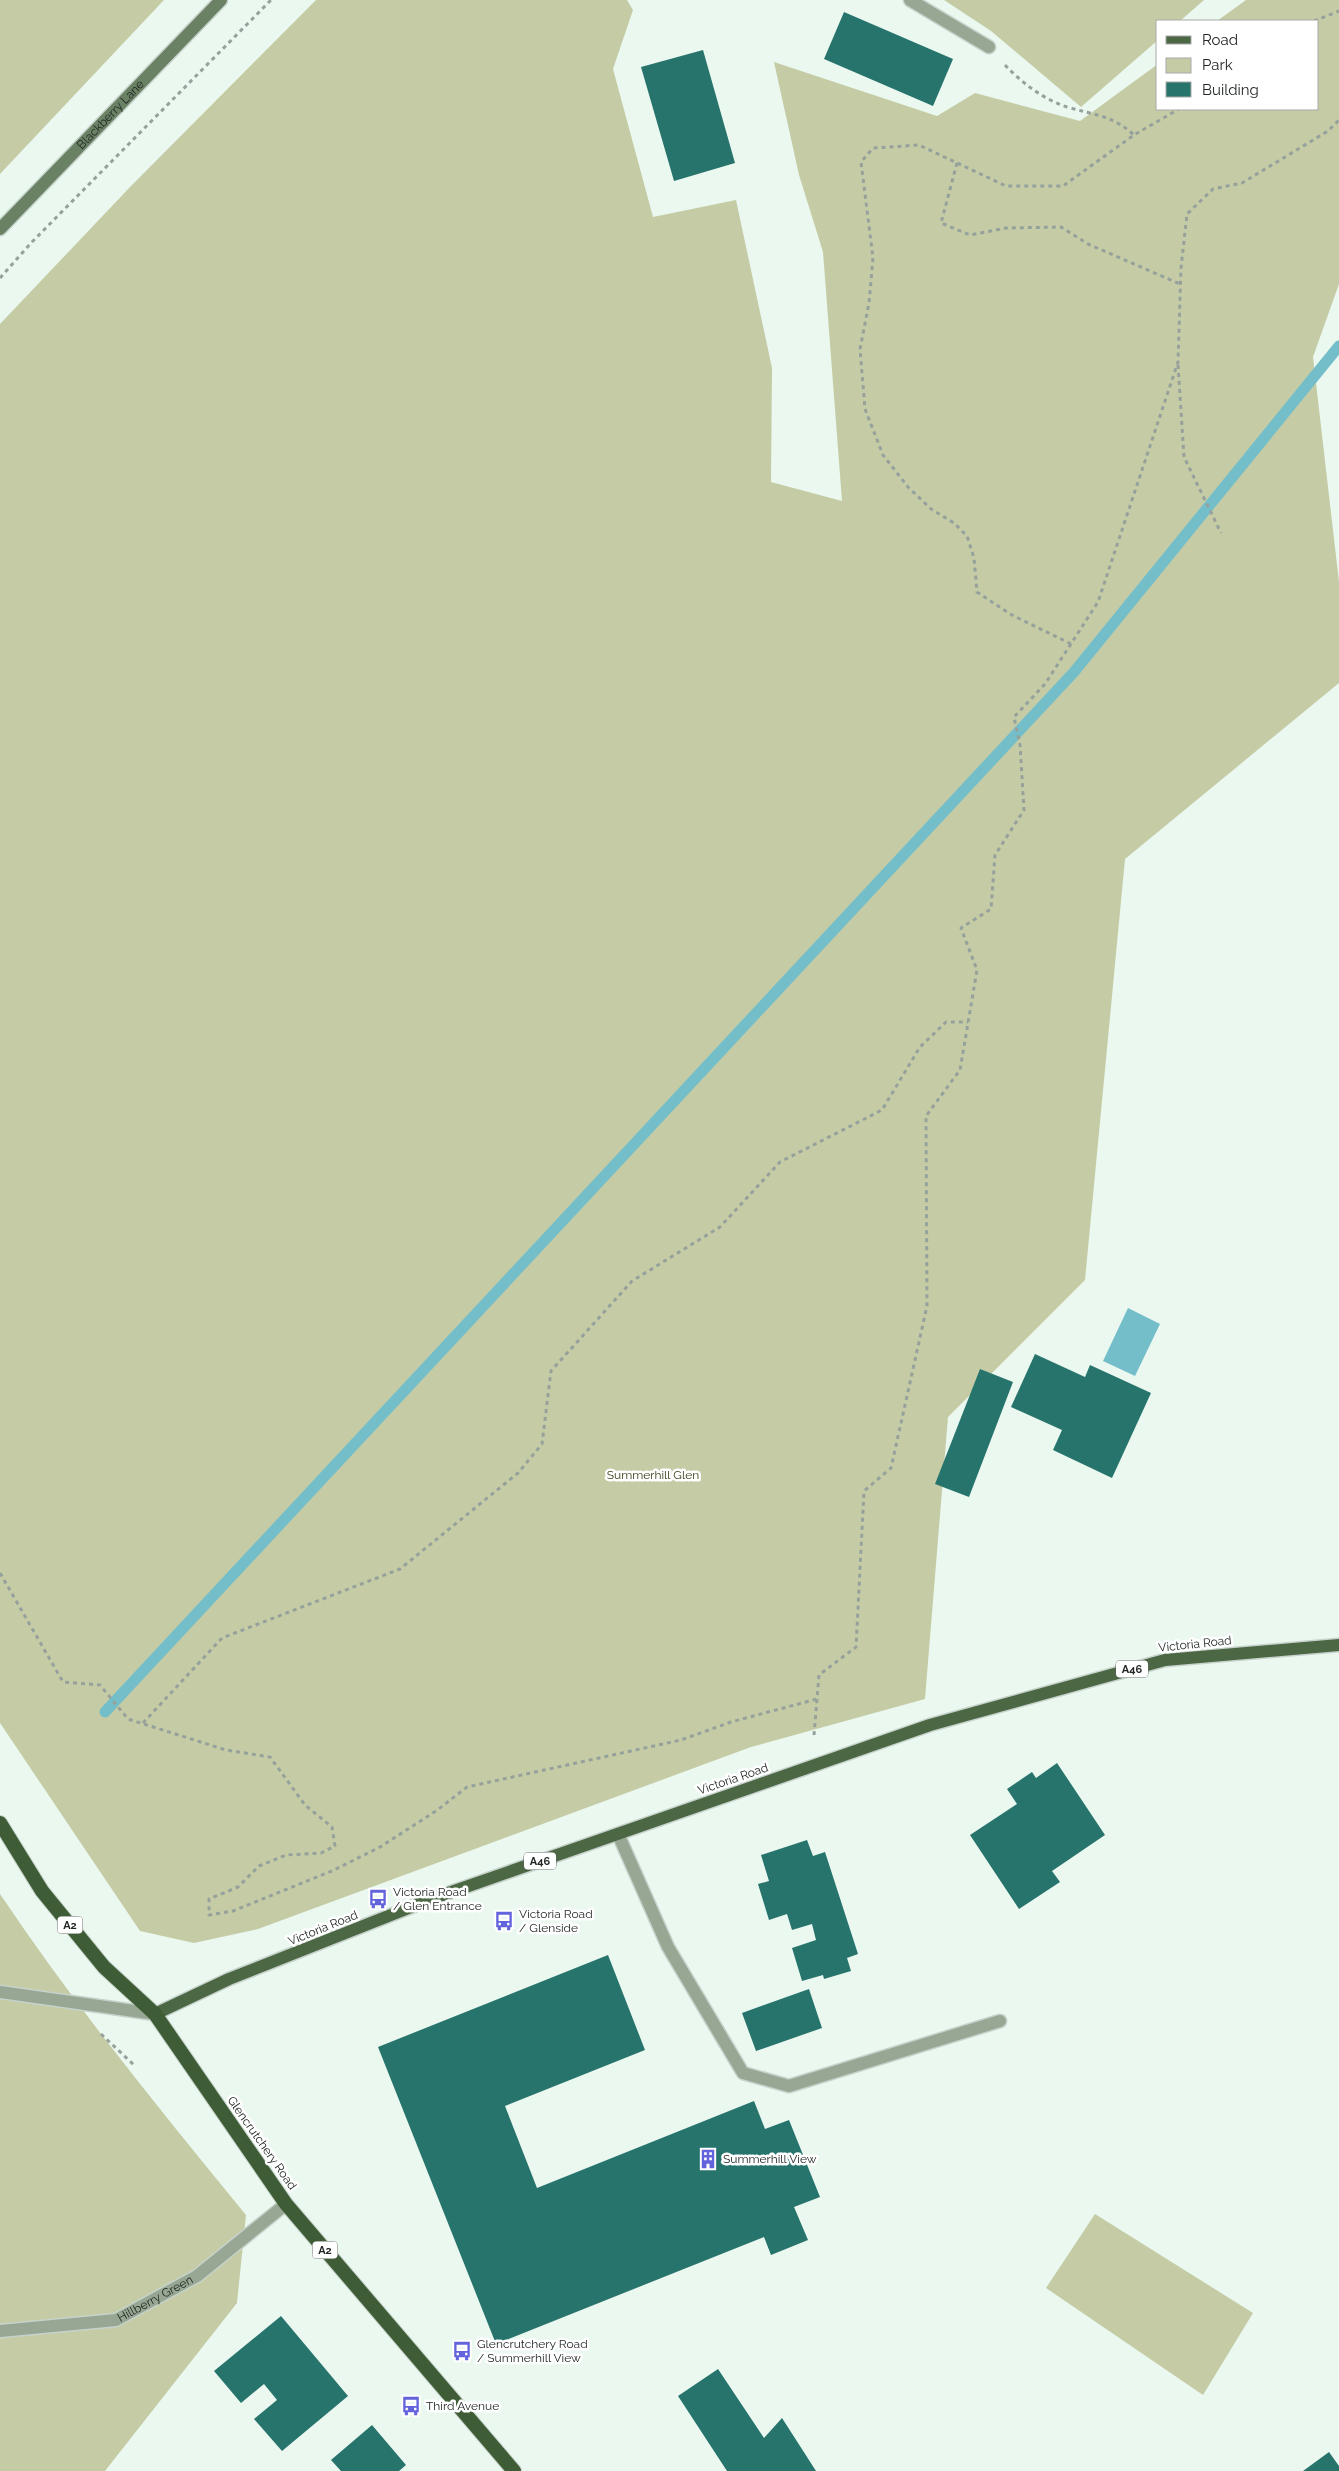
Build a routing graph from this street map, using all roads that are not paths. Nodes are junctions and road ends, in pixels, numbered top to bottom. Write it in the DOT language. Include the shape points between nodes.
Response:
graph roads {
  1 [pos="221,0"];
  2 [pos="910,0"];
  3 [pos="989,47"];
  4 [pos="0,229"];
  5 [pos="1339,1645"];
  6 [pos="0,1823"];
  7 [pos="618,1834"];
  8 [pos="0,1992"];
  9 [pos="155,2014"];
  10 [pos="1000,2021"];
  11 [pos="286,2204"];
  12 [pos="0,2331"];
  13 [pos="514,2471"];
  1 -- 4 [label="main road, Blackberry Lane"];
  2 -- 3 [label="street"];
  5 -- 7 [label="main road, Victoria Road / A46" via="1165,1660 930,1725"];
  6 -- 9 [label="highway, Glencrutchery Road / A2" via="42,1891 104,1968"];
  7 -- 9 [label="main road, Victoria Road / A46" via="434,1898 229,1980"];
  7 -- 10 [label="street" via="668,1947 742,2073 789,2086"];
  8 -- 9 [label="street"];
  9 -- 11 [label="highway, Glencrutchery Road / A2"];
  11 -- 12 [label="street, Hillberry Green" via="197,2276 116,2320"];
  11 -- 13 [label="highway, Glencrutchery Road / A2"];
}
